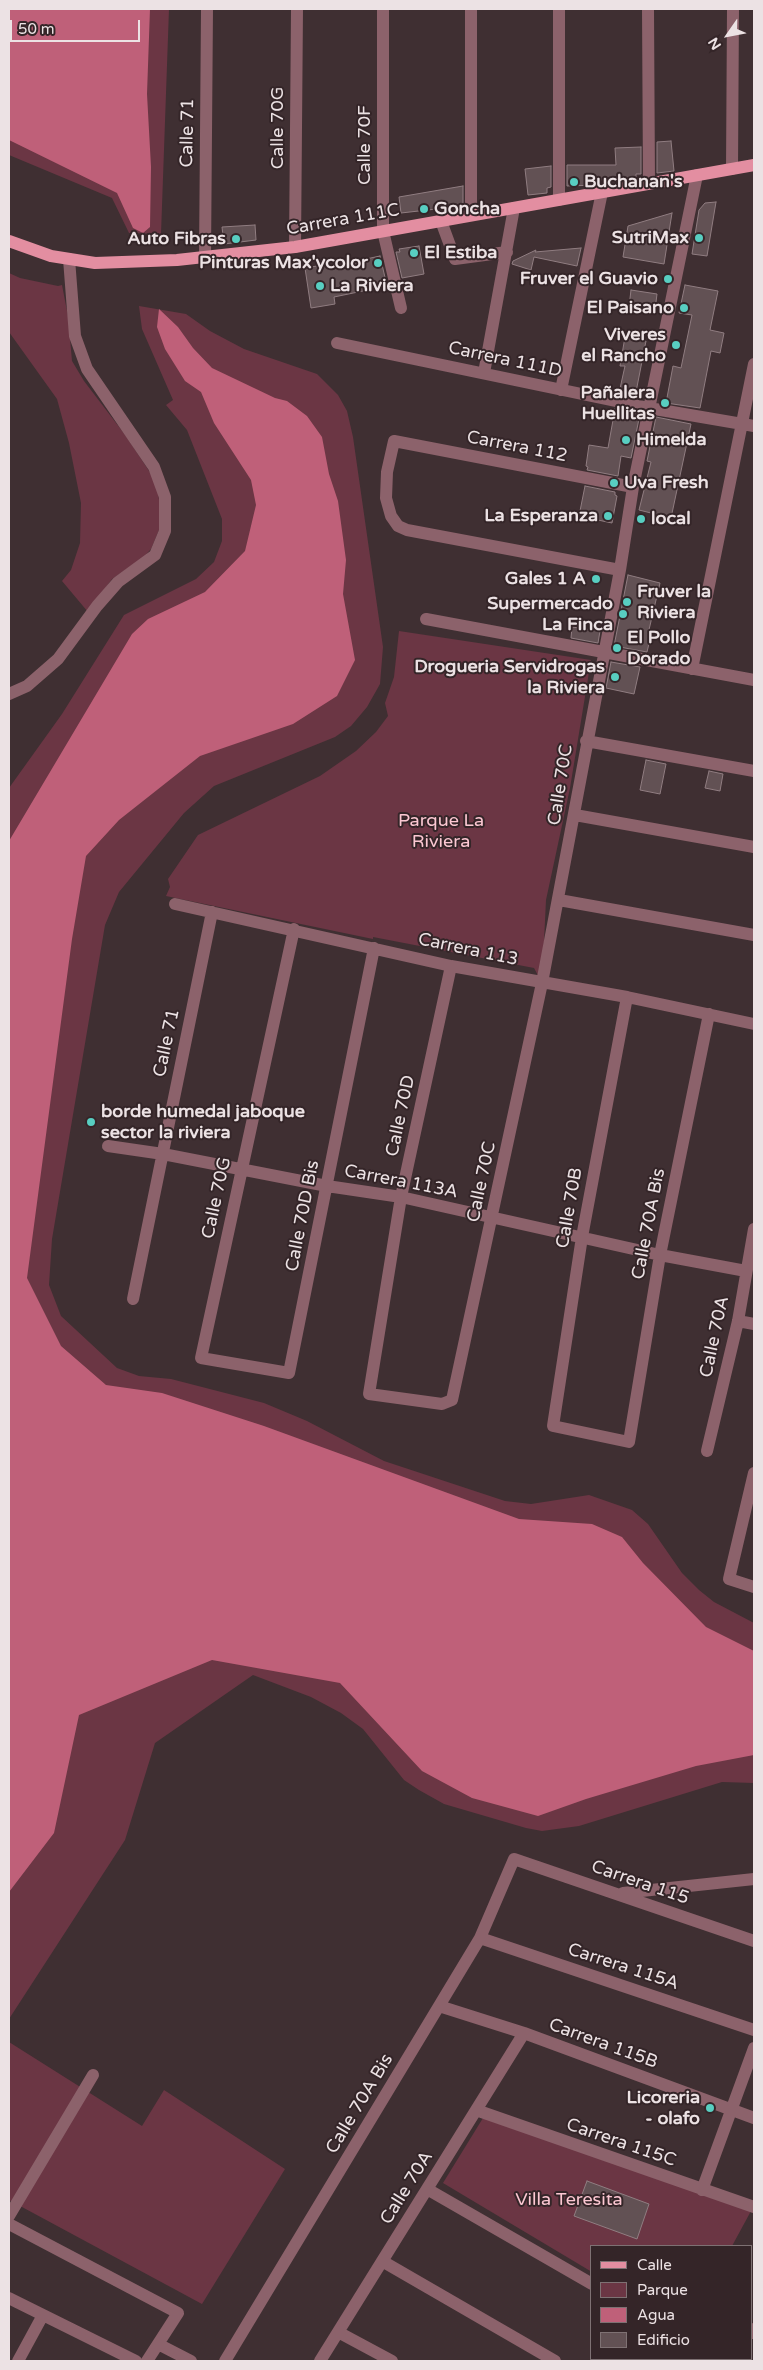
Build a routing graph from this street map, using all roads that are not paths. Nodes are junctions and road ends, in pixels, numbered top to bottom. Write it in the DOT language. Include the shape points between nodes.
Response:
graph roads {
  1 [pos="207,9"];
  2 [pos="297,9"];
  3 [pos="382,9"];
  4 [pos="472,9"];
  5 [pos="560,9"];
  6 [pos="648,9"];
  7 [pos="733,9"];
  8 [pos="754,165"];
  9 [pos="732,169"];
  10 [pos="697,175"];
  11 [pos="649,183"];
  12 [pos="602,192"];
  13 [pos="559,200"];
  14 [pos="514,208"];
  15 [pos="471,215"];
  16 [pos="441,221"];
  17 [pos="383,231"];
  18 [pos="9,241"];
  19 [pos="295,247"];
  20 [pos="507,252"];
  21 [pos="205,257"];
  22 [pos="69,260"];
  23 [pos="401,308"];
  24 [pos="337,343"];
  25 [pos="754,364"];
  26 [pos="484,373"];
  27 [pos="561,390"];
  28 [pos="649,408"];
  29 [pos="748,425"];
  30 [pos="633,486"];
  31 [pos="620,570"];
  32 [pos="426,619"];
  33 [pos="602,654"];
  34 [pos="692,669"];
  35 [pos="754,680"];
  36 [pos="9,694"];
  37 [pos="586,742"];
  38 [pos="754,771"];
  39 [pos="574,815"];
  40 [pos="754,847"];
  41 [pos="559,900"];
  42 [pos="175,904"];
  43 [pos="212,912"];
  44 [pos="294,929"];
  45 [pos="754,935"];
  46 [pos="374,948"];
  47 [pos="451,966"];
  48 [pos="542,983"];
  49 [pos="627,997"];
  50 [pos="709,1014"];
  51 [pos="754,1024"];
  52 [pos="108,1146"];
  53 [pos="163,1154"];
  54 [pos="241,1169"];
  55 [pos="327,1186"];
  56 [pos="401,1198"];
  57 [pos="493,1218"];
  58 [pos="754,1229"];
  59 [pos="582,1237"];
  60 [pos="660,1255"];
  61 [pos="746,1271"];
  62 [pos="134,1299"];
  63 [pos="738,1321"];
  64 [pos="754,1324"];
  65 [pos="289,1374"];
  66 [pos="452,1400"];
  67 [pos="629,1442"];
  68 [pos="707,1451"];
  69 [pos="754,1473"];
  70 [pos="754,1587"];
  71 [pos="514,1859"];
  72 [pos="754,1879"];
  73 [pos="618,1894"];
  74 [pos="480,1938"];
  75 [pos="754,1941"];
  76 [pos="440,2006"];
  77 [pos="754,2030"];
  78 [pos="524,2033"];
  79 [pos="754,2048"];
  80 [pos="93,2075"];
  81 [pos="476,2110"];
  82 [pos="731,2110"];
  83 [pos="754,2118"];
  84 [pos="427,2189"];
  85 [pos="702,2190"];
  86 [pos="754,2208"];
  87 [pos="9,2216"];
  88 [pos="9,2224"];
  89 [pos="382,2261"];
  90 [pos="590,2283"];
  91 [pos="9,2298"];
  92 [pos="43,2314"];
  93 [pos="338,2332"];
  94 [pos="158,2344"];
  95 [pos="18,2361"];
  96 [pos="136,2361"];
  97 [pos="147,2361"];
  98 [pos="191,2361"];
  99 [pos="225,2361"];
  100 [pos="320,2361"];
  101 [pos="392,2361"];
  102 [pos="555,2361"];
  1 -- 21 [label="street, Calle 71"];
  2 -- 19 [label="street, Calle 70G"];
  3 -- 17 [label="street, Calle 70F"];
  4 -- 15 [label="street"];
  5 -- 13 [label="street"];
  6 -- 11 [label="street"];
  7 -- 9 [label="street"];
  8 -- 9 [label="main road, Carrera 111C"];
  9 -- 10 [label="main road, Carrera 111C"];
  10 -- 11 [label="main road, Carrera 111C"];
  10 -- 28 [label="street, Calle 70C"];
  11 -- 12 [label="main road, Carrera 111C"];
  12 -- 13 [label="main road, Carrera 111C"];
  12 -- 27 [label="street"];
  13 -- 14 [label="main road, Carrera 111C"];
  14 -- 15 [label="main road, Carrera 111C"];
  14 -- 20 [label="street"];
  15 -- 16 [label="main road, Carrera 111C"];
  16 -- 17 [label="main road, Carrera 111C"];
  16 -- 20 [label="street" via="455,259"];
  17 -- 19 [label="main road, Carrera 111C"];
  17 -- 23 [label="street, Calle 70F"];
  18 -- 22 [label="main road, Carrera 111C" via="29,250"];
  19 -- 21 [label="main road, Carrera 111C"];
  20 -- 26 [label="street"];
  21 -- 22 [label="main road, Carrera 111C" via="103,263"];
  22 -- 36 [label="street" via="75,336 87,368 154,467 165,497 165,531 155,555 118,582 58,659 27,686"];
  24 -- 26 [label="street, Carrera 111D"];
  25 -- 29 [label="street"];
  26 -- 27 [label="street, Carrera 111D"];
  27 -- 28 [label="street, Carrera 111D"];
  28 -- 29 [label="street, Carrera 111D"];
  28 -- 30 [label="street, Calle 70C"];
  29 -- 34 [label="street"];
  30 -- 31 [label="street, Calle 70C"];
  30 -- 31 [label="street, Carrera 112" via="394,441 387,472 386,498 391,516 398,526 407,530"];
  31 -- 33 [label="street, Calle 70C"];
  32 -- 33 [label="street"];
  33 -- 34 [label="street"];
  33 -- 37 [label="street, Calle 70C"];
  34 -- 35 [label="street"];
  37 -- 38 [label="street"];
  37 -- 39 [label="street, Calle 70C"];
  39 -- 40 [label="street"];
  39 -- 41 [label="street, Calle 70C"];
  41 -- 45 [label="street"];
  41 -- 48 [label="street, Calle 70C"];
  42 -- 43 [label="street, Carrera 113"];
  43 -- 44 [label="street, Carrera 113"];
  43 -- 53 [label="street, Calle 71"];
  44 -- 46 [label="street, Carrera 113"];
  44 -- 54 [label="street, Calle 70G"];
  46 -- 47 [label="street, Carrera 113"];
  46 -- 55 [label="street, Calle 70D Bis"];
  47 -- 48 [label="street, Carrera 113"];
  47 -- 56 [label="street, Calle 70D"];
  48 -- 49 [label="street, Carrera 113"];
  48 -- 57 [label="street, Calle 70C"];
  49 -- 50 [label="street, Carrera 113"];
  49 -- 59 [label="street, Calle 70B"];
  50 -- 51 [label="street, Carrera 113"];
  50 -- 60 [label="street, Calle 70A Bis"];
  52 -- 53 [label="street, Carrera 113A"];
  53 -- 54 [label="street, Carrera 113A"];
  53 -- 62 [label="street, Calle 71"];
  54 -- 55 [label="street, Carrera 113A"];
  54 -- 65 [label="street, Calle 70G" via="201,1358"];
  55 -- 56 [label="street, Carrera 113A"];
  55 -- 65 [label="street, Calle 70D Bis"];
  56 -- 57 [label="street, Carrera 113A"];
  56 -- 66 [label="street, Calle 70D" via="369,1394 442,1404"];
  57 -- 59 [label="street, Carrera 113A"];
  57 -- 66 [label="street, Calle 70C"];
  58 -- 61 [label="street, Calle 70A"];
  59 -- 60 [label="street, Carrera 113A"];
  59 -- 67 [label="street, Calle 70B" via="553,1426"];
  60 -- 61 [label="street, Carrera 113A"];
  60 -- 67 [label="street, Calle 70A Bis"];
  61 -- 63 [label="street, Calle 70A"];
  63 -- 64 [label="street"];
  63 -- 68 [label="street, Calle 70A"];
  69 -- 70 [label="street" via="729,1579"];
  71 -- 73 [label="street, Carrera 115"];
  71 -- 74 [label="street, Calle 70A Bis"];
  72 -- 73 [label="street"];
  73 -- 75 [label="street, Carrera 115"];
  74 -- 76 [label="street, Calle 70A Bis"];
  74 -- 77 [label="street, Carrera 115A"];
  76 -- 78 [label="street, Carrera 115B"];
  76 -- 99 [label="street, Calle 70A Bis"];
  78 -- 81 [label="street, Calle 70A"];
  78 -- 82 [label="street, Carrera 115B"];
  79 -- 82 [label="street"];
  80 -- 87 [label="street"];
  81 -- 84 [label="street, Calle 70A"];
  81 -- 85 [label="street, Carrera 115C"];
  82 -- 83 [label="street, Carrera 115B"];
  82 -- 85 [label="street"];
  84 -- 89 [label="street, Calle 70A"];
  84 -- 90 [label="street"];
  85 -- 86 [label="street, Carrera 115C"];
  88 -- 94 [label="street" via="178,2313"];
  89 -- 93 [label="street, Calle 70A"];
  89 -- 102 [label="street"];
  91 -- 92 [label="street"];
  92 -- 95 [label="street"];
  92 -- 96 [label="street"];
  93 -- 100 [label="street, Calle 70A"];
  93 -- 101 [label="street"];
  94 -- 97 [label="street"];
  94 -- 98 [label="street"];
}
